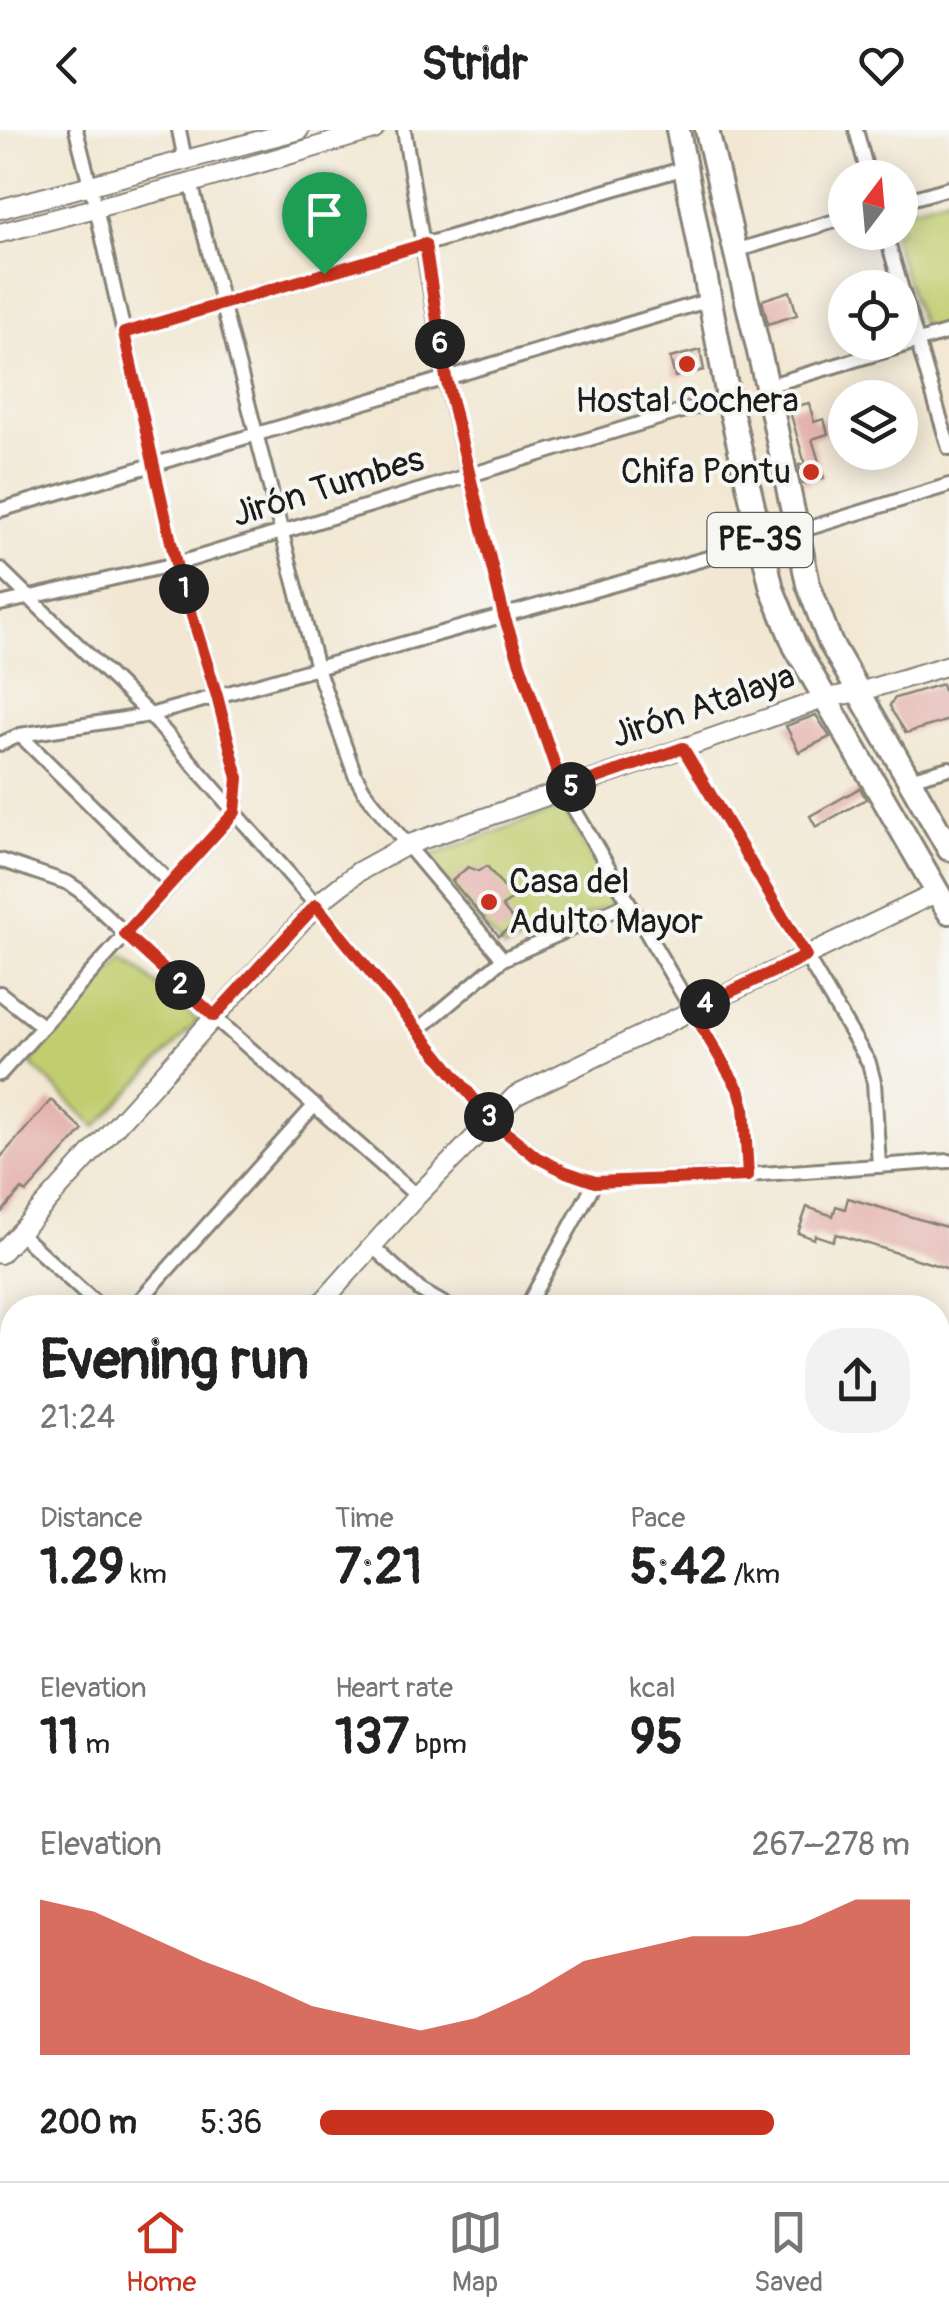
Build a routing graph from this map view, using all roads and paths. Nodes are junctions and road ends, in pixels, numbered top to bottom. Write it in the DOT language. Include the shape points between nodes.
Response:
graph roads {
  1 [pos="76,130"];
  2 [pos="180,130"];
  3 [pos="300,130"];
  4 [pos="374,130"];
  5 [pos="404,130"];
  6 [pos="678,130"];
  7 [pos="706,130"];
  8 [pos="856,130"];
  9 [pos="185,160"];
  10 [pos="865,160"];
  11 [pos="685,168"];
  12 [pos="191,183"];
  13 [pos="90,186"];
  14 [pos="949,188"];
  15 [pos="918,197"];
  16 [pos="96,208"];
  17 [pos="0,209"];
  18 [pos="828,223"];
  19 [pos="0,234"];
  20 [pos="425,244"];
  21 [pos="735,251"];
  22 [pos="710,300"];
  23 [pos="223,304"];
  24 [pos="949,332"];
  25 [pos="124,333"];
  26 [pos="918,342"];
  27 [pos="918,345"];
  28 [pos="856,360"];
  29 [pos="446,378"];
  30 [pos="768,386"];
  31 [pos="728,397"];
  32 [pos="257,434"];
  33 [pos="949,448"];
  34 [pos="153,464"];
  35 [pos="470,475"];
  36 [pos="949,484"];
  37 [pos="0,510"];
  38 [pos="796,530"];
  39 [pos="283,532"];
  40 [pos="761,543"];
  41 [pos="176,564"];
  42 [pos="0,569"];
  43 [pos="28,598"];
  44 [pos="0,604"];
  45 [pos="504,616"];
  46 [pos="949,665"];
  47 [pos="318,668"];
  48 [pos="858,692"];
  49 [pos="217,696"];
  50 [pos="826,698"];
  51 [pos="150,716"];
  52 [pos="20,735"];
  53 [pos="0,744"];
  54 [pos="683,748"];
  55 [pos="949,768"];
  56 [pos="909,780"];
  57 [pos="563,790"];
  58 [pos="235,812"];
  59 [pos="408,845"];
  60 [pos="949,848"];
  61 [pos="0,860"];
  62 [pos="170,884"];
  63 [pos="944,902"];
  64 [pos="630,903"];
  65 [pos="316,905"];
  66 [pos="125,934"];
  67 [pos="806,956"];
  68 [pos="502,959"];
  69 [pos="0,993"];
  70 [pos="692,1010"];
  71 [pos="214,1016"];
  72 [pos="42,1026"];
  73 [pos="418,1030"];
  74 [pos="0,1074"];
  75 [pos="315,1105"];
  76 [pos="490,1119"];
  77 [pos="949,1161"];
  78 [pos="879,1166"];
  79 [pos="748,1176"];
  80 [pos="595,1182"];
  81 [pos="417,1196"];
  82 [pos="19,1233"];
  83 [pos="372,1246"];
  84 [pos="0,1254"];
  85 [pos="87,1295"];
  86 [pos="146,1295"];
  87 [pos="329,1295"];
  88 [pos="429,1295"];
  89 [pos="533,1295"];
  1 -- 13 [label="street"];
  2 -- 9 [label="street"];
  3 -- 9 [label="street"];
  4 -- 12 [label="street"];
  5 -- 20 [label="street"];
  6 -- 11 [label="highway, PE-3S"];
  7 -- 21 [label="highway, PE-3S"];
  8 -- 10 [label="street"];
  9 -- 13 [label="street"];
  11 -- 20 [label="street"];
  11 -- 22 [label="highway, PE-3S"];
  12 -- 16 [label="street"];
  12 -- 23 [label="street"];
  13 -- 16 [label="street"];
  13 -- 17 [label="street"];
  14 -- 15 [label="street"];
  16 -- 19 [label="street"];
  16 -- 25 [label="street"];
  18 -- 21 [label="street"];
  20 -- 23 [label="street"];
  20 -- 29 [label="street"];
  21 -- 30 [label="highway, PE-3S"];
  22 -- 29 [label="street"];
  22 -- 31 [label="highway, PE-3S"];
  23 -- 25 [label="street"];
  23 -- 32 [label="street"];
  24 -- 26 [label="street"];
  25 -- 34 [label="street"];
  27 -- 33 [label="street"];
  28 -- 30 [label="street"];
  29 -- 32 [label="street"];
  29 -- 35 [label="street"];
  30 -- 38 [label="highway, PE-3S"];
  31 -- 35 [label="street, Jirón Tumbes"];
  31 -- 40 [label="highway, PE-3S"];
  32 -- 34 [label="street"];
  32 -- 39 [label="street"];
  34 -- 37 [label="street"];
  34 -- 41 [label="street"];
  35 -- 39 [label="street, Jirón Tumbes"];
  35 -- 45 [label="street"];
  36 -- 38 [label="street"];
  38 -- 40 [label="street"];
  38 -- 48 [label="highway, PE-3S" via="830,642"];
  39 -- 41 [label="street, Jirón Tumbes"];
  39 -- 47 [label="street"];
  40 -- 45 [label="street"];
  40 -- 50 [label="highway, PE-3S" via="795,646"];
  41 -- 43 [label="street, Jirón Tumbes"];
  41 -- 49 [label="street"];
  42 -- 43 [label="street"];
  43 -- 44 [label="street, Jirón Tumbes"];
  43 -- 51 [label="street"];
  45 -- 47 [label="street"];
  45 -- 57 [label="street"];
  46 -- 48 [label="street, Jirón Atalaya"];
  47 -- 49 [label="street"];
  47 -- 59 [label="street" via="364,791"];
  48 -- 50 [label="street, Jirón Atalaya"];
  48 -- 56 [label="highway, PE-3S"];
  49 -- 51 [label="street"];
  49 -- 58 [label="street" via="238,778"];
  50 -- 54 [label="street, Jirón Atalaya"];
  50 -- 63 [label="highway, PE-3S"];
  51 -- 52 [label="street"];
  51 -- 58 [label="street"];
  52 -- 53 [label="street"];
  52 -- 62 [label="street"];
  54 -- 57 [label="street, Jirón Atalaya"];
  54 -- 67 [label="street"];
  55 -- 56 [label="street"];
  56 -- 60 [label="highway, PE-3S"];
  57 -- 59 [label="street, Jirón Atalaya"];
  57 -- 64 [label="street"];
  58 -- 62 [label="street"];
  58 -- 65 [label="street"];
  59 -- 65 [label="street, Jirón Atalaya"];
  59 -- 68 [label="street"];
  61 -- 66 [label="street" via="68,883"];
  62 -- 66 [label="street"];
  63 -- 67 [label="street"];
  64 -- 68 [label="street"];
  64 -- 70 [label="street"];
  65 -- 71 [label="street, Jirón Atalaya"];
  65 -- 73 [label="street"];
  66 -- 71 [label="street"];
  66 -- 72 [label="street"];
  67 -- 70 [label="street"];
  67 -- 78 [label="street" via="868,1064"];
  68 -- 73 [label="street"];
  69 -- 72 [label="street"];
  70 -- 76 [label="street" via="538,1083"];
  70 -- 79 [label="street" via="740,1092"];
  71 -- 75 [label="street"];
  71 -- 82 [label="street, Jirón Atalaya"];
  72 -- 74 [label="street"];
  73 -- 76 [label="street"];
  75 -- 81 [label="street"];
  75 -- 86 [label="street"];
  76 -- 80 [label="street" via="536,1157"];
  76 -- 81 [label="street"];
  77 -- 78 [label="street"];
  78 -- 79 [label="street"];
  79 -- 80 [label="street"];
  80 -- 89 [label="street"];
  81 -- 83 [label="street"];
  82 -- 84 [label="street, Jirón Atalaya"];
  82 -- 85 [label="street"];
  83 -- 87 [label="street"];
  83 -- 88 [label="street"];
}
